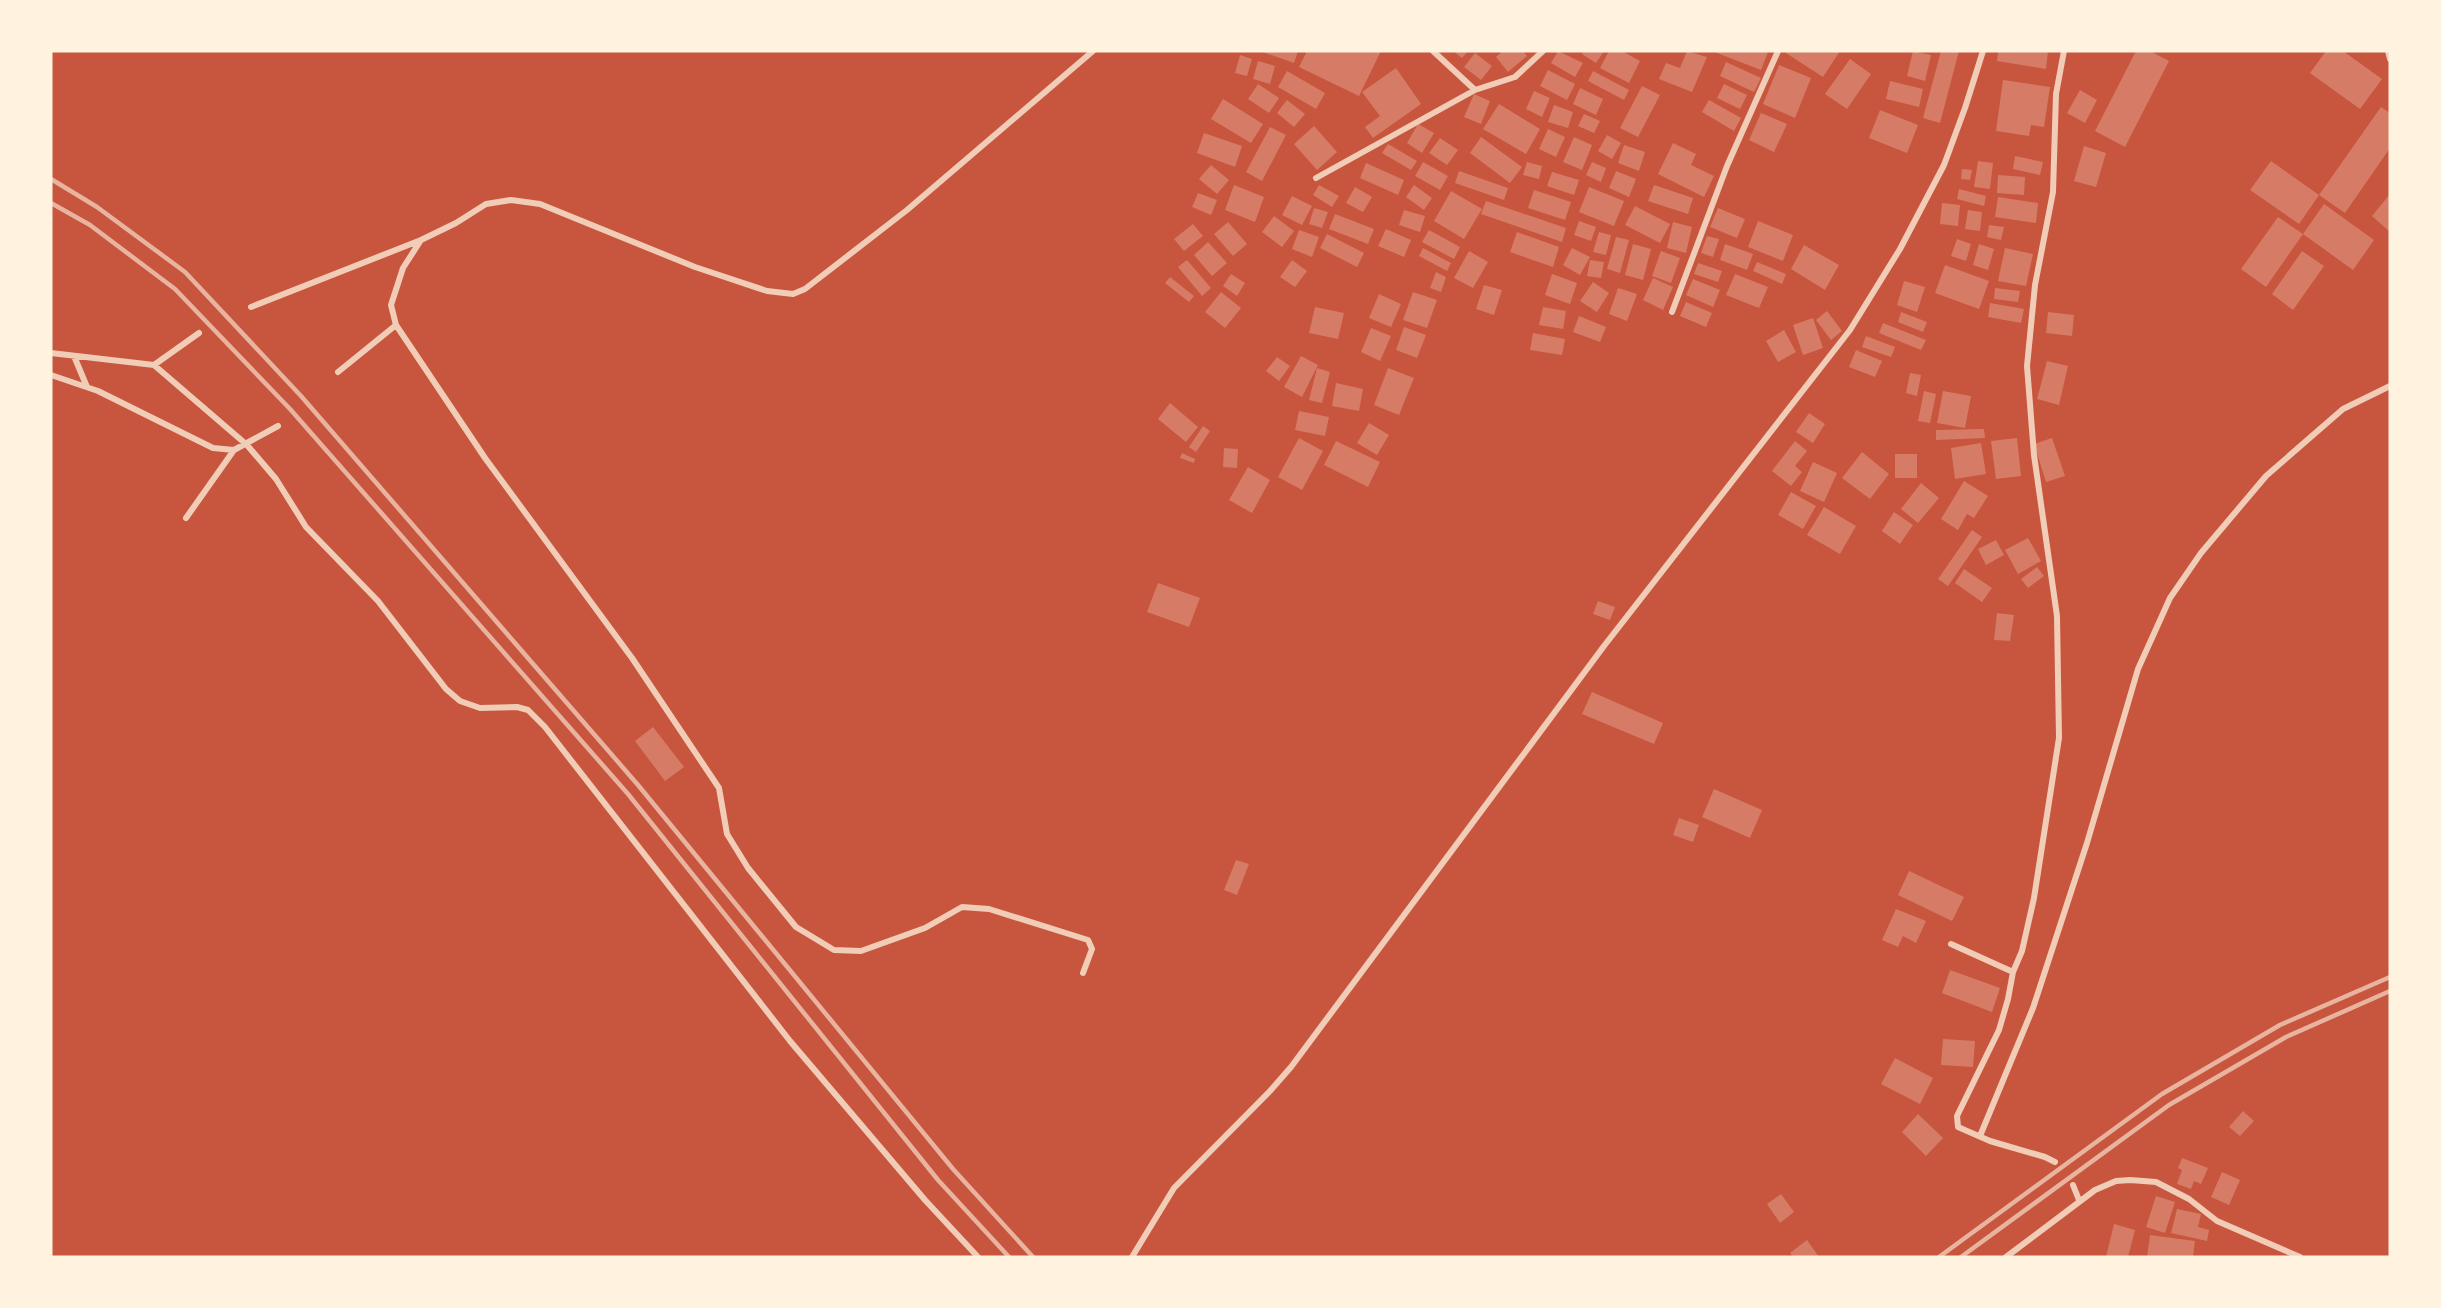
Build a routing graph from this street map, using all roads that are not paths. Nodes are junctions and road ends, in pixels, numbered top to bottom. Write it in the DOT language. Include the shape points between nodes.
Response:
graph roads {
  1 [pos="1093,51"];
  2 [pos="1433,51"];
  3 [pos="1543,51"];
  4 [pos="1778,51"];
  5 [pos="1983,51"];
  6 [pos="2064,51"];
  7 [pos="2388,51"];
  8 [pos="2390,58"];
  9 [pos="1475,90"];
  10 [pos="1316,178"];
  11 [pos="421,240"];
  12 [pos="251,307"];
  13 [pos="1672,312"];
  14 [pos="396,325"];
  15 [pos="199,333"];
  16 [pos="51,352"];
  17 [pos="74,356"];
  18 [pos="154,364"];
  19 [pos="338,372"];
  20 [pos="51,375"];
  21 [pos="2390,386"];
  22 [pos="87,387"];
  23 [pos="279,426"];
  24 [pos="247,445"];
  25 [pos="234,450"];
  26 [pos="186,518"];
  27 [pos="1951,944"];
  28 [pos="2013,972"];
  29 [pos="1083,973"];
  30 [pos="1980,1136"];
  31 [pos="2055,1162"];
  32 [pos="2073,1185"];
  33 [pos="2079,1200"];
  34 [pos="978,1257"];
  35 [pos="1132,1257"];
  36 [pos="2006,1257"];
  37 [pos="2300,1257"];
  1 -- 11 [label="street" via="907,210 805,289 793,294 767,291 695,267 528,201 486,204"];
  2 -- 9 [label="street"];
  3 -- 9 [label="street" via="1515,77"];
  4 -- 13 [label="street" via="1727,166"];
  5 -- 35 [label="street" via="1944,165 1900,249 1850,330 1604,646 1298,1058 1174,1188"];
  6 -- 28 [label="street" via="2056,94 2053,192 2035,285 2027,366 2033,446 2057,616 2059,738 2034,898"];
  7 -- 8 [label="street"];
  9 -- 10 [label="street"];
  11 -- 12 [label="street"];
  11 -- 14 [label="street" via="403,268 391,305"];
  14 -- 19 [label="street"];
  14 -- 29 [label="street" via="484,459 639,667 719,789 727,834 748,868 796,927 834,950 861,951 925,928 962,907 989,909 1088,940 1092,949"];
  15 -- 18 [label="street"];
  16 -- 17 [label="street"];
  17 -- 18 [label="street"];
  17 -- 22 [label="street"];
  18 -- 24 [label="street"];
  20 -- 22 [label="street"];
  21 -- 30 [label="street" via="2343,409 2266,476 2201,553 2170,598 2138,669 2033,1008"];
  22 -- 25 [label="street" via="200,443"];
  23 -- 24 [label="street"];
  24 -- 25 [label="street"];
  24 -- 34 [label="street" via="276,479 306,527 378,601 453,695 480,708 528,710 545,727 790,1041"];
  25 -- 26 [label="street"];
  27 -- 28 [label="street"];
  28 -- 30 [label="street" via="1999,1030 1957,1116 1958,1126"];
  30 -- 31 [label="street"];
  32 -- 33 [label="street"];
  33 -- 36 [label="street"];
  33 -- 37 [label="street" via="2116,1181 2156,1182 2217,1221"];
}
